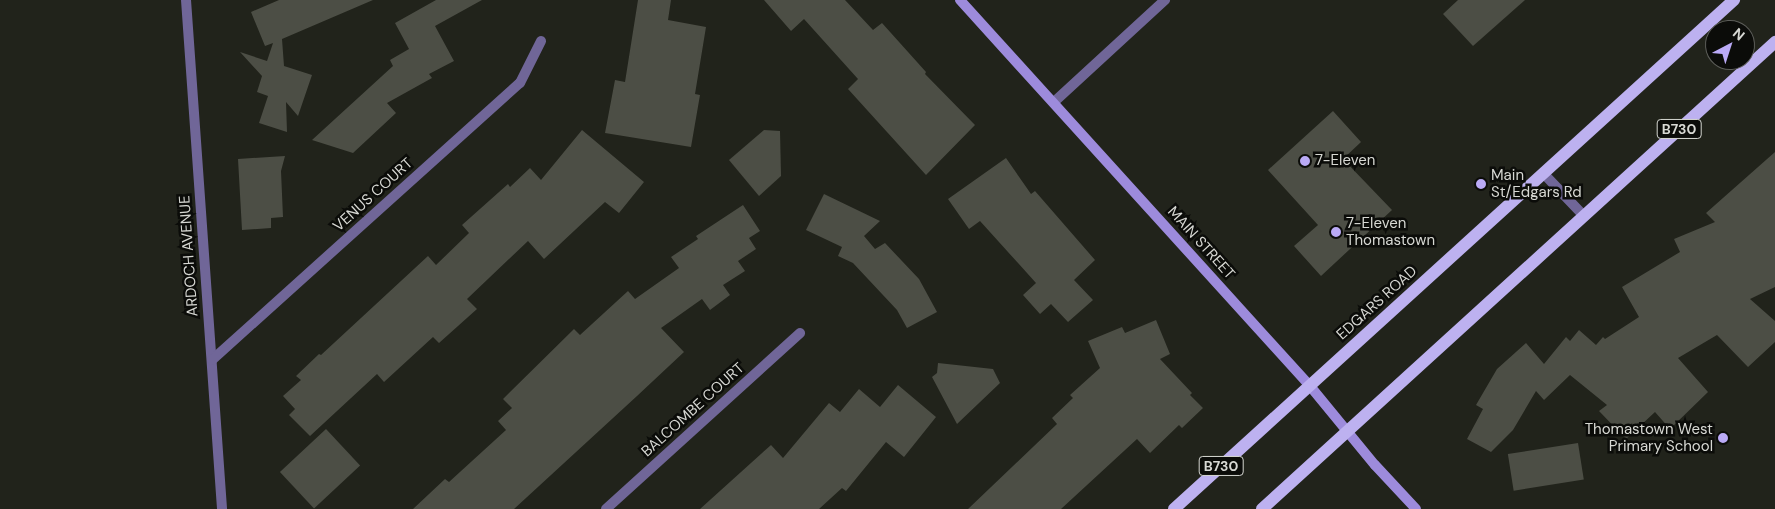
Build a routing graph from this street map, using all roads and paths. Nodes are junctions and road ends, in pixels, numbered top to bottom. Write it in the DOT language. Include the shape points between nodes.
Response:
graph roads {
  1 [pos="186,0"];
  2 [pos="960,0"];
  3 [pos="1165,0"];
  4 [pos="1734,0"];
  5 [pos="542,41"];
  6 [pos="1775,42"];
  7 [pos="1054,102"];
  8 [pos="1544,174"];
  9 [pos="1584,216"];
  10 [pos="800,334"];
  11 [pos="212,360"];
  12 [pos="1310,386"];
  13 [pos="1348,431"];
  14 [pos="222,509"];
  15 [pos="606,509"];
  16 [pos="1174,509"];
  17 [pos="1262,509"];
  18 [pos="1416,509"];
  1 -- 11 [label="street, ARDOCH AVENUE"];
  2 -- 7 [label="street, MAIN STREET"];
  3 -- 7 [label="street"];
  4 -- 8 [label="main road, EDGARS ROAD / B730"];
  5 -- 11 [label="street, VENUS COURT" via="520,83"];
  6 -- 9 [label="main road, B730"];
  7 -- 12 [label="street, MAIN STREET"];
  8 -- 9 [label="street"];
  8 -- 12 [label="main road, EDGARS ROAD / B730"];
  9 -- 13 [label="main road, B730"];
  10 -- 15 [label="street, BALCOMBE COURT"];
  11 -- 14 [label="street, ARDOCH AVENUE"];
  12 -- 13 [label="street, MAIN STREET"];
  12 -- 16 [label="main road, EDGARS ROAD / B730"];
  13 -- 17 [label="main road, B730"];
  13 -- 18 [label="street, MAIN STREET"];
}
